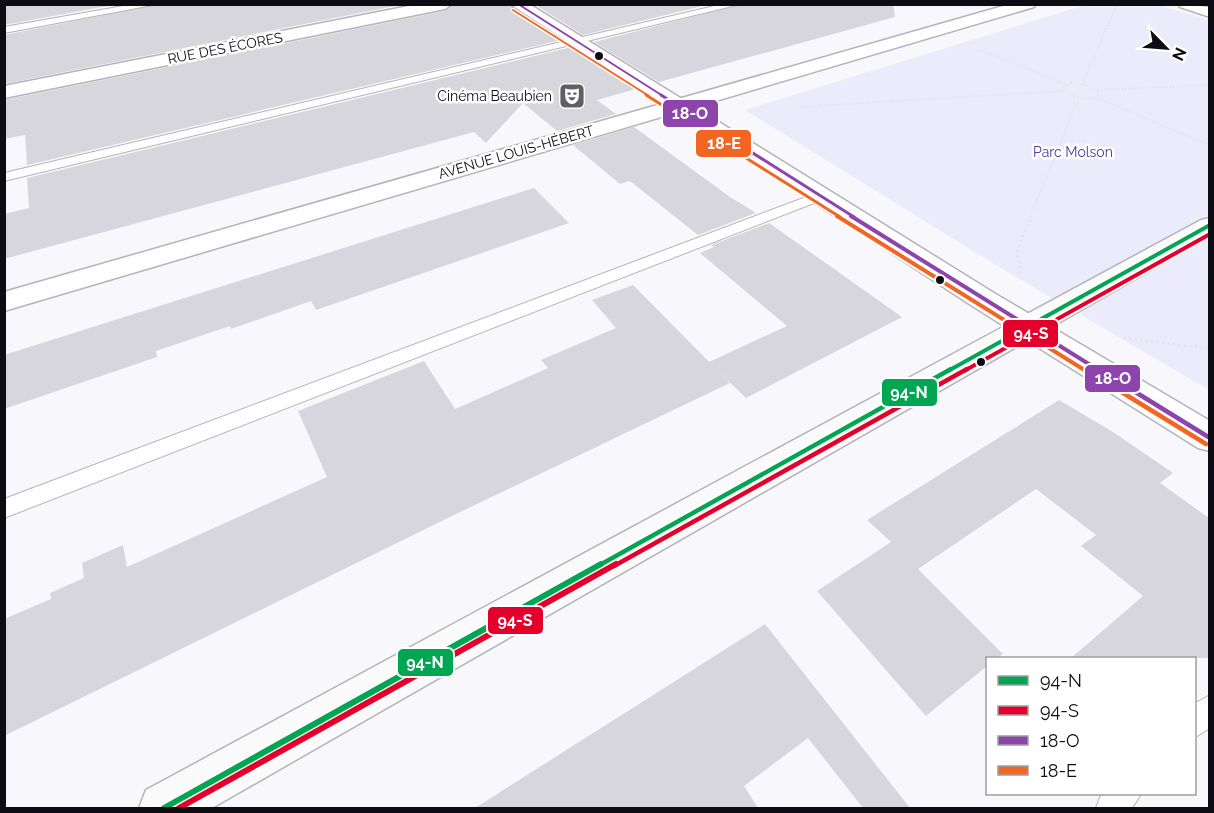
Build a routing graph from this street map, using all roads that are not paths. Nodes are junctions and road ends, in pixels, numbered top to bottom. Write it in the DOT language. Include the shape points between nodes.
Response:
graph roads {
  1 [pos="153,4"];
  2 [pos="445,4"];
  3 [pos="517,4"];
  4 [pos="737,4"];
  5 [pos="1029,4"];
  6 [pos="1185,4"];
  7 [pos="1209,12"];
  8 [pos="4,30"];
  9 [pos="578,42"];
  10 [pos="4,92"];
  11 [pos="678,107"];
  12 [pos="4,177"];
  13 [pos="822,195"];
  14 [pos="1209,225"];
  15 [pos="4,303"];
  16 [pos="1028,327"];
  17 [pos="1209,438"];
  18 [pos="4,508"];
  19 [pos="1209,708"];
  20 [pos="1196,722"];
  21 [pos="1125,795"];
  22 [pos="164,808"];
  23 [pos="1111,808"];
  1 -- 8 [label="lane"];
  2 -- 10 [label="street, RUE DES ÉCORES"];
  3 -- 9 [label="street"];
  4 -- 9 [label="lane"];
  5 -- 11 [label="street, AVENUE LOUIS-HÉBERT"];
  6 -- 7 [label="street"];
  9 -- 11 [label="street"];
  9 -- 12 [label="lane"];
  11 -- 13 [label="street"];
  11 -- 15 [label="street, AVENUE LOUIS-HÉBERT"];
  13 -- 16 [label="street"];
  13 -- 18 [label="lane"];
  14 -- 16 [label="main road"];
  16 -- 17 [label="street"];
  16 -- 22 [label="main road"];
  19 -- 20 [label="lane"];
  21 -- 23 [label="lane"];
}
